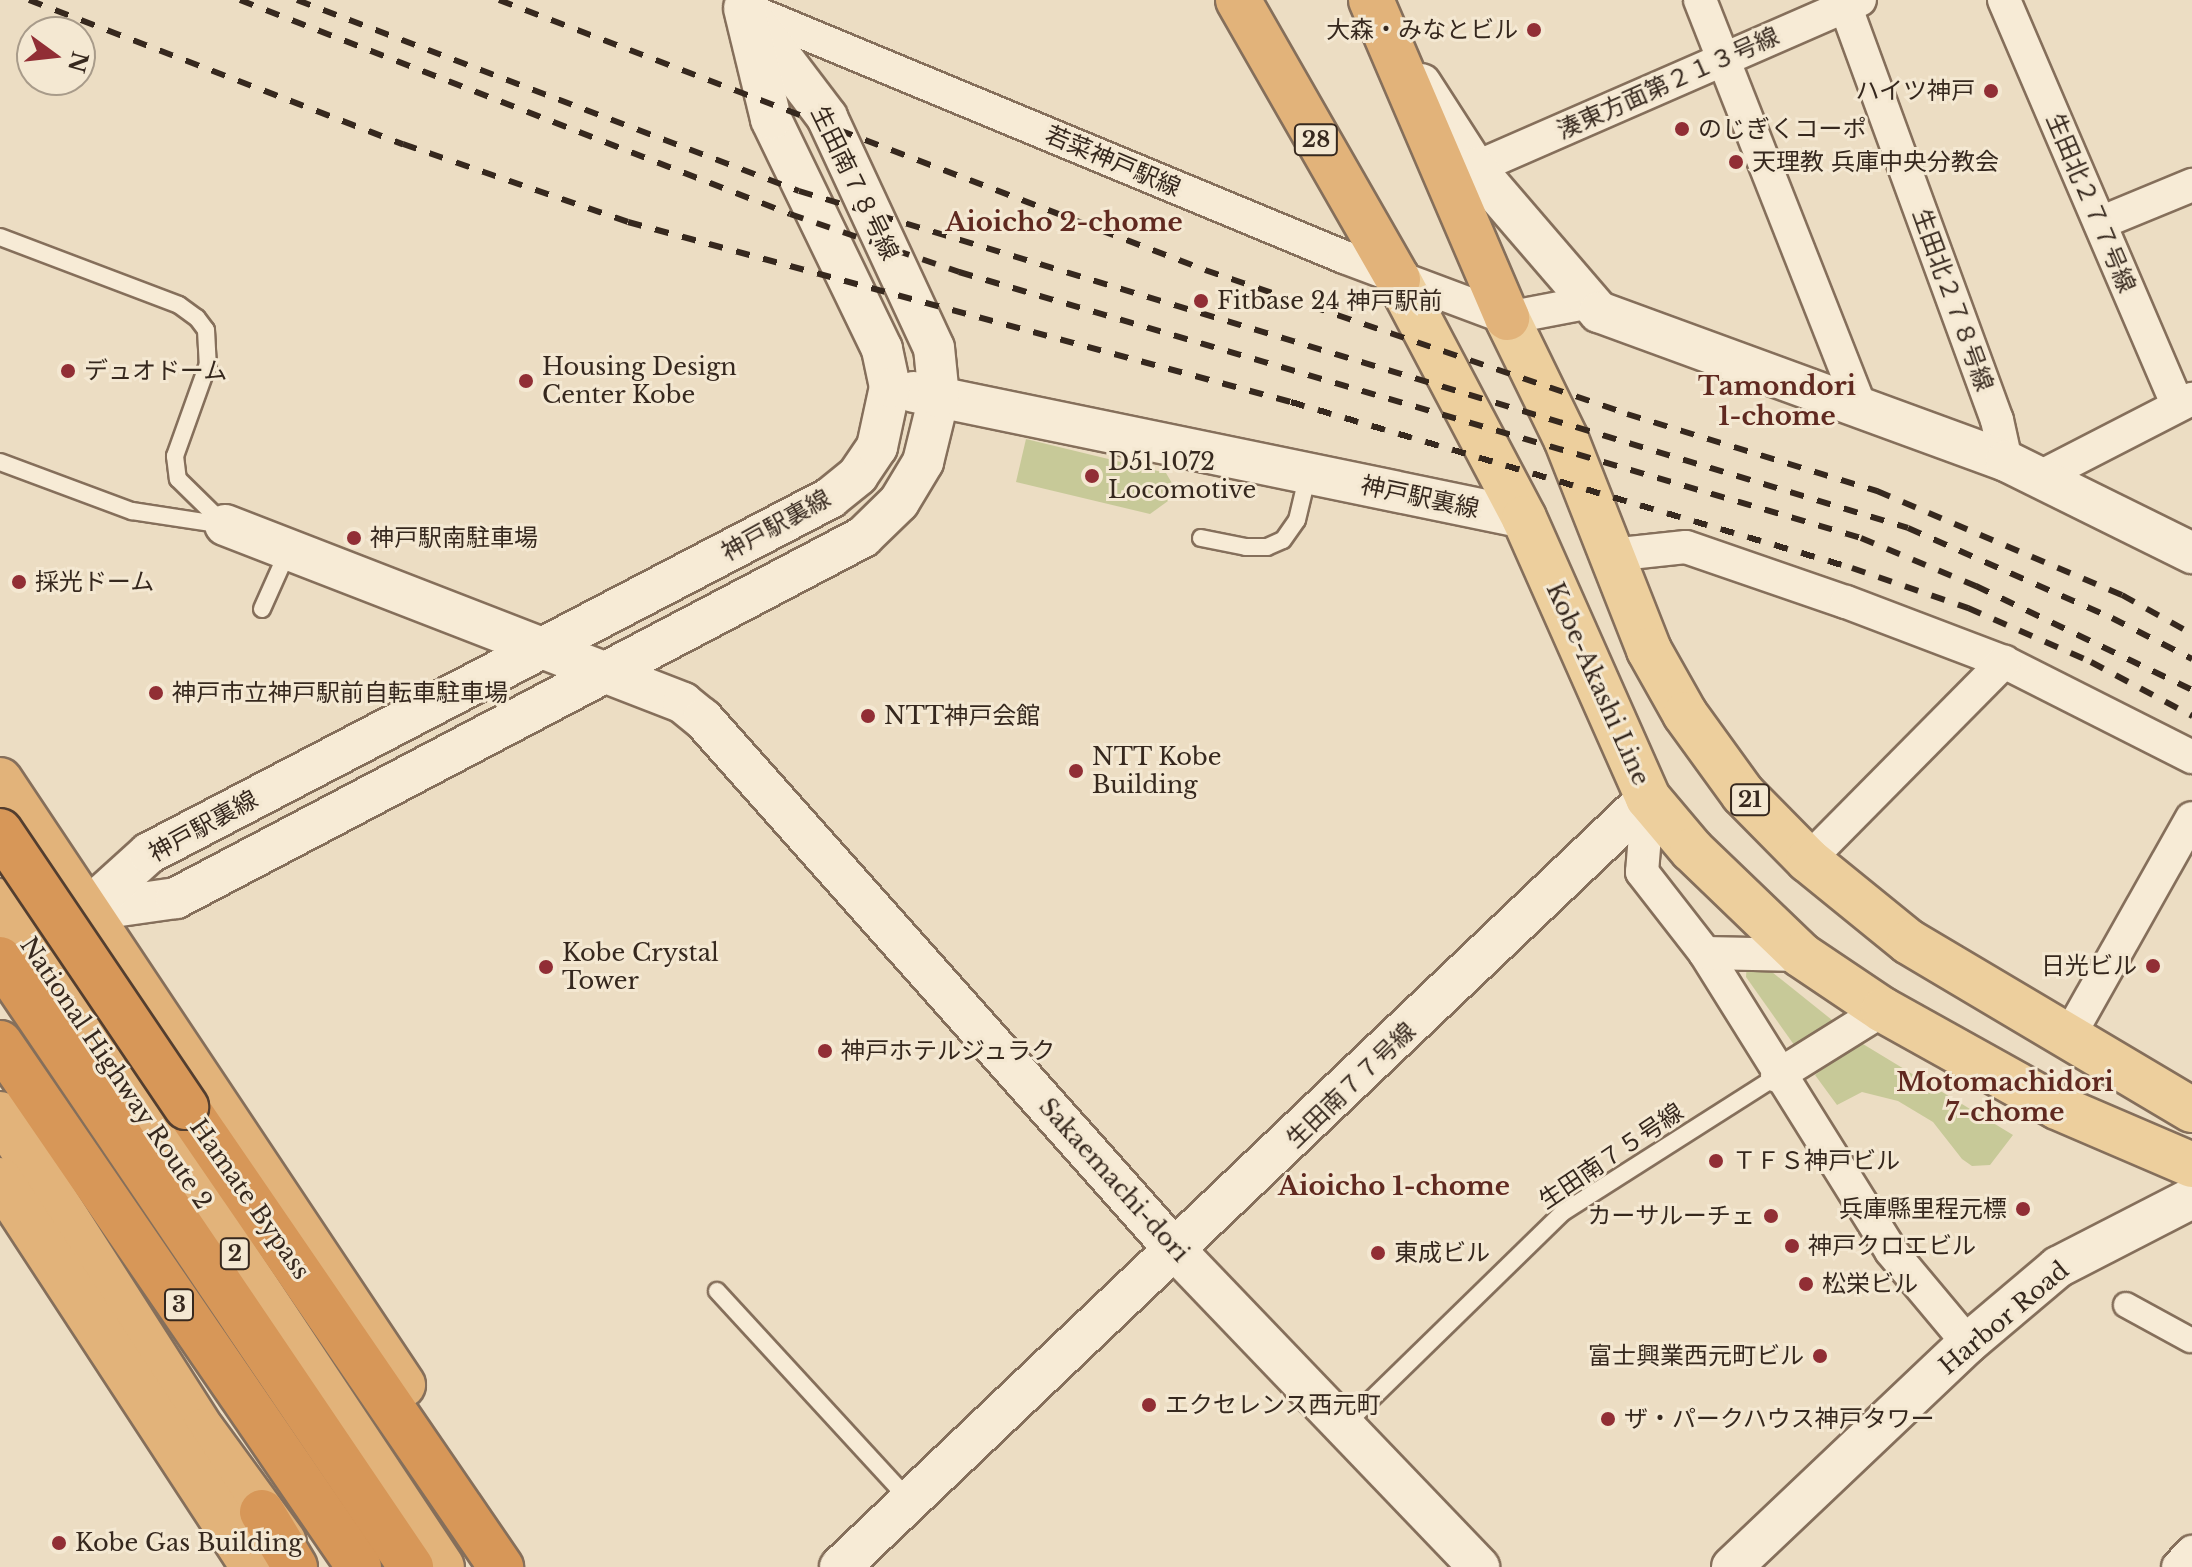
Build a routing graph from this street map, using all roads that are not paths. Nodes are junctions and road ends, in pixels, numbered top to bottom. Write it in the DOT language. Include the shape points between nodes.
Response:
graph roads {
  1 [pos="1238,0"];
  2 [pos="1700,0"];
  3 [pos="2004,0"];
  4 [pos="1856,1"];
  5 [pos="746,3"];
  6 [pos="1380,18"];
  7 [pos="1723,60"];
  8 [pos="1475,168"];
  9 [pos="2192,185"];
  10 [pos="2100,223"];
  11 [pos="0,237"];
  12 [pos="1398,279"];
  13 [pos="1586,303"];
  14 [pos="1507,318"];
  15 [pos="890,387"];
  16 [pos="939,397"];
  17 [pos="2185,402"];
  18 [pos="1860,407"];
  19 [pos="0,462"];
  20 [pos="2023,469"];
  21 [pos="1308,474"];
  22 [pos="1524,518"];
  23 [pos="225,525"];
  24 [pos="1201,538"];
  25 [pos="2188,547"];
  26 [pos="288,551"];
  27 [pos="1611,555"];
  28 [pos="262,609"];
  29 [pos="537,648"];
  30 [pos="2004,662"];
  31 [pos="606,674"];
  32 [pos="2192,757"];
  33 [pos="0,780"];
  34 [pos="1648,798"];
  35 [pos="2192,818"];
  36 [pos="0,831"];
  37 [pos="1808,860"];
  38 [pos="0,901"];
  39 [pos="85,911"];
  40 [pos="9,951"];
  41 [pos="1705,953"];
  42 [pos="1801,955"];
  43 [pos="1883,1010"];
  44 [pos="2069,1036"];
  45 [pos="0,1043"];
  46 [pos="1777,1076"];
  47 [pos="2192,1110"];
  48 [pos="0,1114"];
  49 [pos="2192,1165"];
  50 [pos="0,1180"];
  51 [pos="2192,1198"];
  52 [pos="1176,1251"];
  53 [pos="717,1291"];
  54 [pos="2126,1305"];
  55 [pos="2190,1340"];
  56 [pos="1968,1343"];
  57 [pos="1346,1424"];
  58 [pos="910,1501"];
  59 [pos="262,1512"];
  60 [pos="2192,1552"];
  61 [pos="253,1567"];
  62 [pos="295,1567"];
  63 [pos="302,1567"];
  64 [pos="359,1567"];
  65 [pos="411,1567"];
  66 [pos="442,1567"];
  67 [pos="501,1567"];
  68 [pos="524,1567"];
  69 [pos="840,1567"];
  70 [pos="1479,1567"];
  71 [pos="1732,1567"];
  72 [pos="2178,1567"];
  1 -- 12 [label="highway, 28"];
  2 -- 7 [label="street"];
  3 -- 10 [label="street, 生田北２７７号線"];
  4 -- 7 [label="street, 湊東方面第２１３号線"];
  4 -- 20 [label="street, 生田北２７８号線" via="1997,420"];
  5 -- 12 [label="street, 若菜神戸駅線"];
  5 -- 15 [label="street, 生田南７８号線" via="771,119 882,349"];
  5 -- 16 [label="street, 生田南７８号線" via="827,117 934,348"];
  6 -- 8 [label="street"];
  6 -- 14 [label="highway"];
  7 -- 8 [label="street, 湊東方面第２１３号線"];
  7 -- 18 [label="street"];
  8 -- 13 [label="street"];
  9 -- 10 [label="street"];
  10 -- 17 [label="street, 生田北２７７号線"];
  11 -- 23 [label="lane" via="179,305 197,318 206,330 208,364 175,456 178,479"];
  12 -- 14 [label="street, 若菜神戸駅線"];
  12 -- 22 [label="main road, Kobe-Akashi Line"];
  13 -- 14 [label="street"];
  13 -- 18 [label="street"];
  14 -- 27 [label="main road, 21" via="1566,439"];
  15 -- 16 [label="street, 神戸駅裏線"];
  15 -- 29 [label="street, 神戸駅裏線" via="877,447 858,475 830,498"];
  16 -- 21 [label="street, 神戸駅裏線"];
  16 -- 31 [label="street, 神戸駅裏線" via="923,462 899,502 863,537"];
  17 -- 20 [label="street"];
  18 -- 20 [label="street"];
  19 -- 23 [label="lane" via="132,511"];
  20 -- 25 [label="street"];
  21 -- 22 [label="street, 神戸駅裏線"];
  21 -- 24 [label="lane" via="1297,520 1283,540 1246,547"];
  22 -- 34 [label="main road, Kobe-Akashi Line"];
  23 -- 26 [label="street, Sakaemachi-dori"];
  26 -- 28 [label="lane"];
  26 -- 29 [label="street, Sakaemachi-dori"];
  27 -- 30 [label="street" via="1686,547"];
  27 -- 37 [label="main road, 21" via="1649,650 1685,714 1743,794"];
  29 -- 31 [label="street, Sakaemachi-dori"];
  29 -- 39 [label="street, 神戸駅裏線" via="149,853"];
  30 -- 32 [label="street"];
  30 -- 37 [label="street"];
  31 -- 39 [label="street, 神戸駅裏線" via="176,898"];
  31 -- 52 [label="street, Sakaemachi-dori" via="683,703 703,719"];
  33 -- 39 [label="highway"];
  34 -- 41 [label="street" via="1642,872"];
  34 -- 42 [label="main road, Kobe-Akashi Line" via="1733,893"];
  34 -- 52 [label="street, 生田南７７号線"];
  35 -- 44 [label="street"];
  36 -- 67 [label="highway, Hamate Bypass / 2, bridge"];
  37 -- 44 [label="main road, 21" via="1909,942"];
  38 -- 40 [label="highway, National Highway Route 2 / 2"];
  39 -- 40 [label="street"];
  39 -- 68 [label="highway"];
  40 -- 65 [label="highway, 3"];
  40 -- 66 [label="highway, National Highway Route 2 / 2"];
  41 -- 42 [label="street"];
  41 -- 46 [label="street"];
  42 -- 43 [label="main road, Kobe-Akashi Line"];
  43 -- 46 [label="street"];
  43 -- 49 [label="main road, Kobe-Akashi Line" via="2044,1100"];
  44 -- 47 [label="main road, 21"];
  45 -- 64 [label="highway, 3"];
  46 -- 56 [label="street" via="1891,1251"];
  46 -- 57 [label="lane, 生田南７５号線" via="1562,1213"];
  48 -- 59 [label="highway" via="203,1431"];
  50 -- 61 [label="highway"];
  51 -- 56 [label="street, Harbor Road" via="2058,1267"];
  52 -- 57 [label="street, Sakaemachi-dori"];
  52 -- 58 [label="street, 生田南７７号線"];
  53 -- 58 [label="lane"];
  54 -- 55 [label="street"];
  56 -- 71 [label="street, Harbor Road"];
  57 -- 70 [label="street, Sakaemachi-dori"];
  58 -- 69 [label="street, 生田南７７号線"];
  59 -- 62 [label="highway"];
  59 -- 63 [label="highway"];
  60 -- 72 [label="street"];
}
